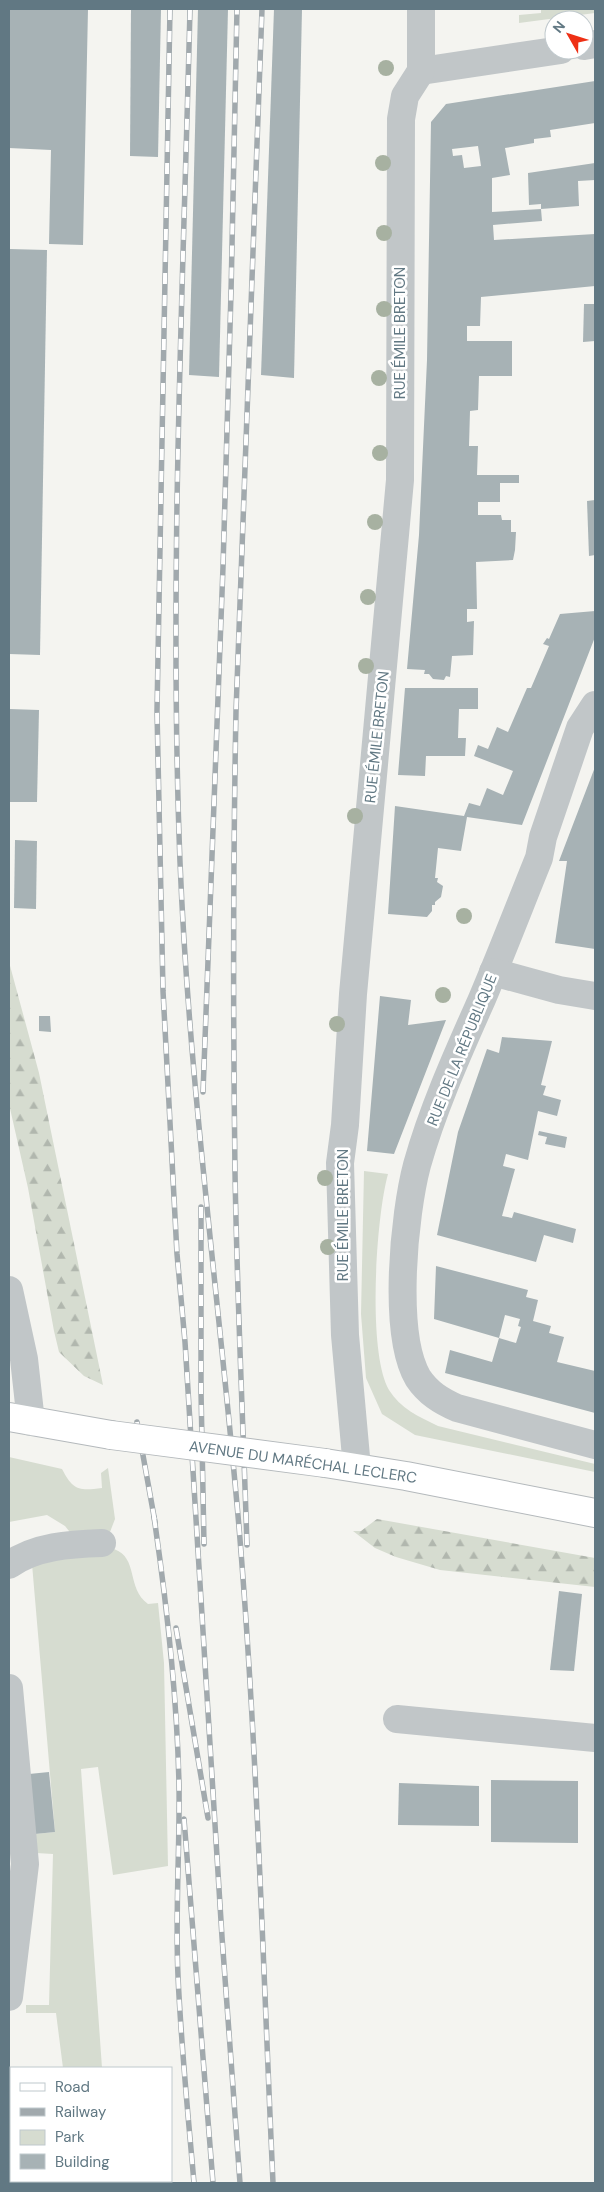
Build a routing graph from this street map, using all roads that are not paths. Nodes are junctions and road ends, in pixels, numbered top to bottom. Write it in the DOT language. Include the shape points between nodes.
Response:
graph roads {
  1 [pos="421,9"];
  2 [pos="544,53"];
  3 [pos="421,71"];
  4 [pos="595,705"];
  5 [pos="493,972"];
  6 [pos="595,996"];
  7 [pos="9,1290"];
  8 [pos="20,1420"];
  9 [pos="595,1445"];
  10 [pos="357,1468"];
  11 [pos="595,1514"];
  12 [pos="102,1543"];
  13 [pos="9,1565"];
  14 [pos="9,1688"];
  15 [pos="397,1718"];
  16 [pos="595,1738"];
  17 [pos="9,1997"];
  18 [pos="9,2096"];
  19 [pos="10,2130"];
  1 -- 3 [label="street"];
  2 -- 3 [label="street"];
  3 -- 10 [label="street, RUE ÉMILE BRETON" via="405,96 401,118 400,480 340,1163 345,1335"];
  4 -- 5 [label="street, RUE DE LA RÉPUBLIQUE" via="580,728 543,837 539,858"];
  5 -- 6 [label="street"];
  5 -- 9 [label="street, RUE DE LA RÉPUBLIQUE" via="416,1167 405,1249 403,1318 407,1347 419,1379 440,1400 456,1408"];
  7 -- 8 [label="street" via="24,1359"];
  8 -- 10 [label="main road, AVENUE DU MARÉCHAL LECLERC, bridge"];
  10 -- 11 [label="main road, AVENUE DU MARÉCHAL LECLERC"];
  12 -- 13 [label="street" via="72,1544 23,1555"];
  14 -- 17 [label="street" via="25,1864"];
  15 -- 16 [label="street"];
  18 -- 19 [label="street"];
}
